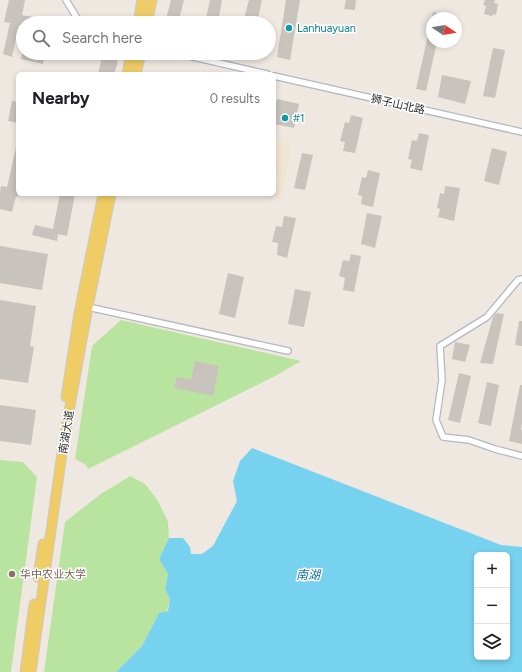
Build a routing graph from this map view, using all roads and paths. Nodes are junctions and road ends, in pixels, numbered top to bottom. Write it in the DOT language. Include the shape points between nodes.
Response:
graph roads {
  1 [pos="66,0"];
  2 [pos="142,0"];
  3 [pos="152,0"];
  4 [pos="76,16"];
  5 [pos="139,16"];
  6 [pos="149,16"];
  7 [pos="130,60"];
  8 [pos="139,60"];
  9 [pos="206,60"];
  10 [pos="127,72"];
  11 [pos="136,72"];
  12 [pos="258,72"];
  13 [pos="276,76"];
  14 [pos="522,132"];
  15 [pos="103,196"];
  16 [pos="111,196"];
  17 [pos="522,279"];
  18 [pos="88,307"];
  19 [pos="288,351"];
  20 [pos="522,456"];
  21 [pos="25,672"];
  22 [pos="31,672"];
  1 -- 4 [label="street"];
  2 -- 5 [label="main road"];
  3 -- 6 [label="main road"];
  7 -- 10 [label="main road"];
  8 -- 11 [label="main road"];
  9 -- 12 [label="street"];
  13 -- 14 [label="street, 狮子山北路"];
  15 -- 21 [label="main road, 南湖大道" via="78,313"];
  16 -- 18 [label="main road, 南湖大道"];
  17 -- 20 [label="street" via="518,280 487,317 440,346 442,380 436,420 442,437 470,440"];
  18 -- 19 [label="street"];
  18 -- 22 [label="main road, 南湖大道" via="64,439"];
}
